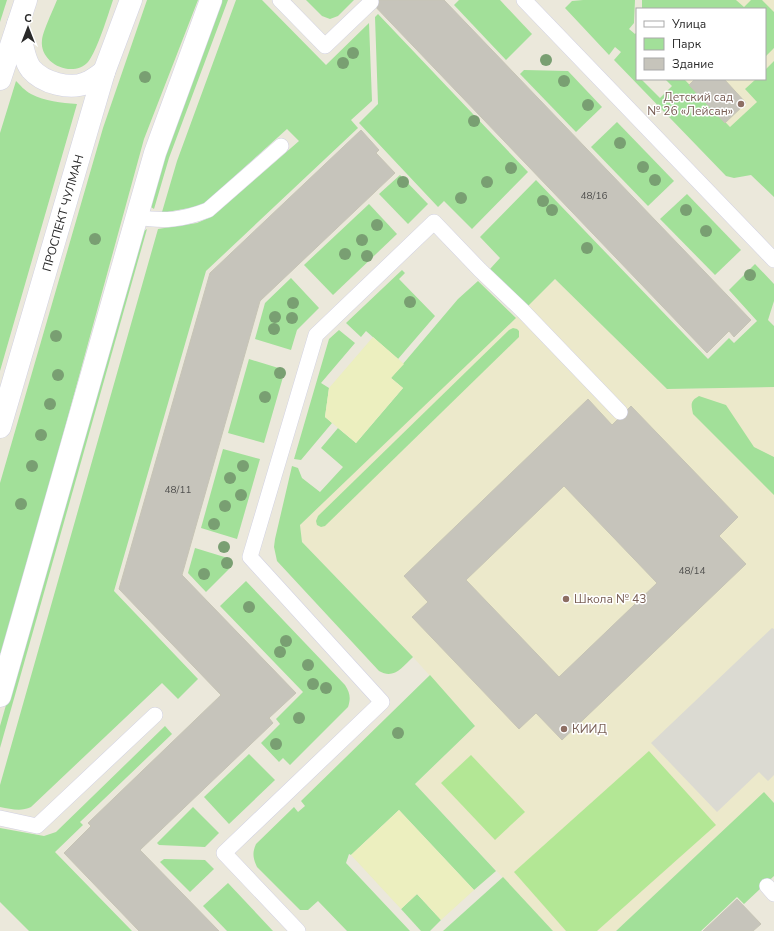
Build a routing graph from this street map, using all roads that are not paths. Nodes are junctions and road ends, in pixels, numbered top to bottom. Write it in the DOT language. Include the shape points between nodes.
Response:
graph roads {
  1 [pos="26,0"];
  2 [pos="131,0"];
  3 [pos="211,0"];
  4 [pos="280,0"];
  5 [pos="524,0"];
  6 [pos="371,2"];
  7 [pos="18,24"];
  8 [pos="104,72"];
  9 [pos="0,80"];
  10 [pos="281,146"];
  11 [pos="137,217"];
  12 [pos="774,260"];
  13 [pos="620,412"];
  14 [pos="0,427"];
  15 [pos="0,696"];
  16 [pos="155,715"];
  17 [pos="0,818"];
  18 [pos="298,931"];
  1 -- 7 [label="street"];
  2 -- 8 [label="street, ПРОСПЕКТ ЧУЛМАН"];
  3 -- 11 [label="street" via="155,153"];
  4 -- 6 [label="lane" via="325,46"];
  5 -- 12 [label="lane"];
  7 -- 8 [label="street" via="31,69 47,80 66,86 86,84"];
  7 -- 9 [label="street"];
  8 -- 14 [label="street, ПРОСПЕКТ ЧУЛМАН"];
  10 -- 11 [label="lane" via="208,210 164,221"];
  11 -- 15 [label="street"];
  13 -- 18 [label="lane" via="434,222 316,335 250,557 382,702 224,853"];
  16 -- 17 [label="lane" via="37,826"];
}
